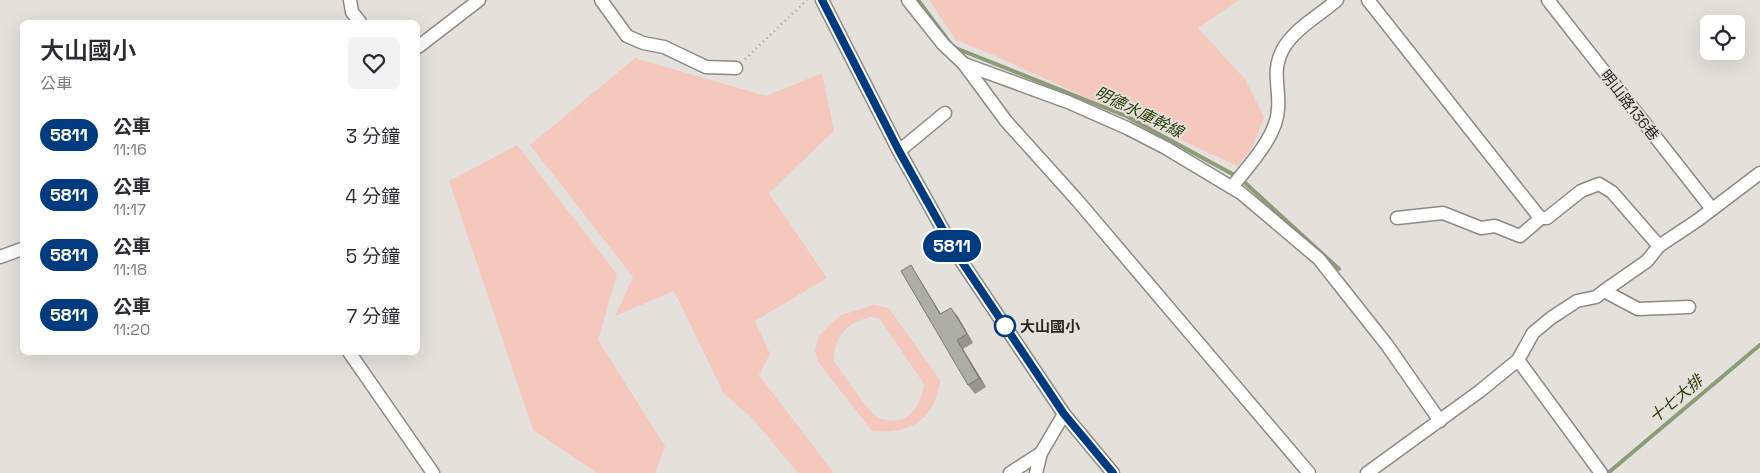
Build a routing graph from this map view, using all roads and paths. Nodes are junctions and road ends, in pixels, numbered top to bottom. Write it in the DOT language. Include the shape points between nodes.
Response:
graph roads {
  1 [pos="350,0"];
  2 [pos="479,0"];
  3 [pos="601,0"];
  4 [pos="807,0"];
  5 [pos="822,0"];
  6 [pos="908,0"];
  7 [pos="1337,0"];
  8 [pos="1368,0"];
  9 [pos="1548,0"];
  10 [pos="358,20"];
  11 [pos="420,45"];
  12 [pos="964,64"];
  13 [pos="736,68"];
  14 [pos="946,113"];
  15 [pos="899,151"];
  16 [pos="1760,173"];
  17 [pos="1237,181"];
  18 [pos="1712,209"];
  19 [pos="1397,218"];
  20 [pos="1541,218"];
  21 [pos="1659,246"];
  22 [pos="20,250"];
  23 [pos="0,257"];
  24 [pos="1604,291"];
  25 [pos="1689,307"];
  26 [pos="351,355"];
  27 [pos="1518,360"];
  28 [pos="1064,414"];
  29 [pos="1440,421"];
  30 [pos="1041,453"];
  31 [pos="1600,472"];
  32 [pos="433,473"];
  33 [pos="1010,473"];
  34 [pos="1036,473"];
  35 [pos="1113,473"];
  36 [pos="1309,473"];
  37 [pos="1367,473"];
  1 -- 10 [label="street" via="352,12"];
  2 -- 11 [label="street"];
  3 -- 13 [label="street" via="627,36 664,47 706,67"];
  4 -- 13 [label="path"];
  5 -- 15 [label="street"];
  6 -- 12 [label="street" via="942,44"];
  7 -- 17 [label="street" via="1295,34 1282,51 1277,65 1276,122 1261,152"];
  8 -- 20 [label="street"];
  9 -- 18 [label="street, 明山路136巷"];
  12 -- 17 [label="street" via="1068,102"];
  12 -- 36 [label="street" via="1006,121"];
  14 -- 15 [label="street"];
  15 -- 28 [label="street" via="956,253"];
  16 -- 18 [label="street"];
  17 -- 29 [label="street" via="1240,192 1318,258 1387,345"];
  18 -- 21 [label="street"];
  19 -- 20 [label="street" via="1443,213 1481,228 1495,226 1520,236"];
  20 -- 21 [label="street" via="1547,218 1581,192 1599,184 1612,192"];
  21 -- 24 [label="street" via="1647,261"];
  22 -- 23 [label="street"];
  24 -- 25 [label="street" via="1638,310"];
  24 -- 27 [label="street" via="1551,318 1533,333"];
  26 -- 32 [label="street"];
  27 -- 29 [label="street"];
  27 -- 31 [label="street"];
  28 -- 30 [label="street"];
  28 -- 35 [label="street"];
  29 -- 37 [label="street"];
  30 -- 33 [label="street"];
  30 -- 34 [label="street"];
}
